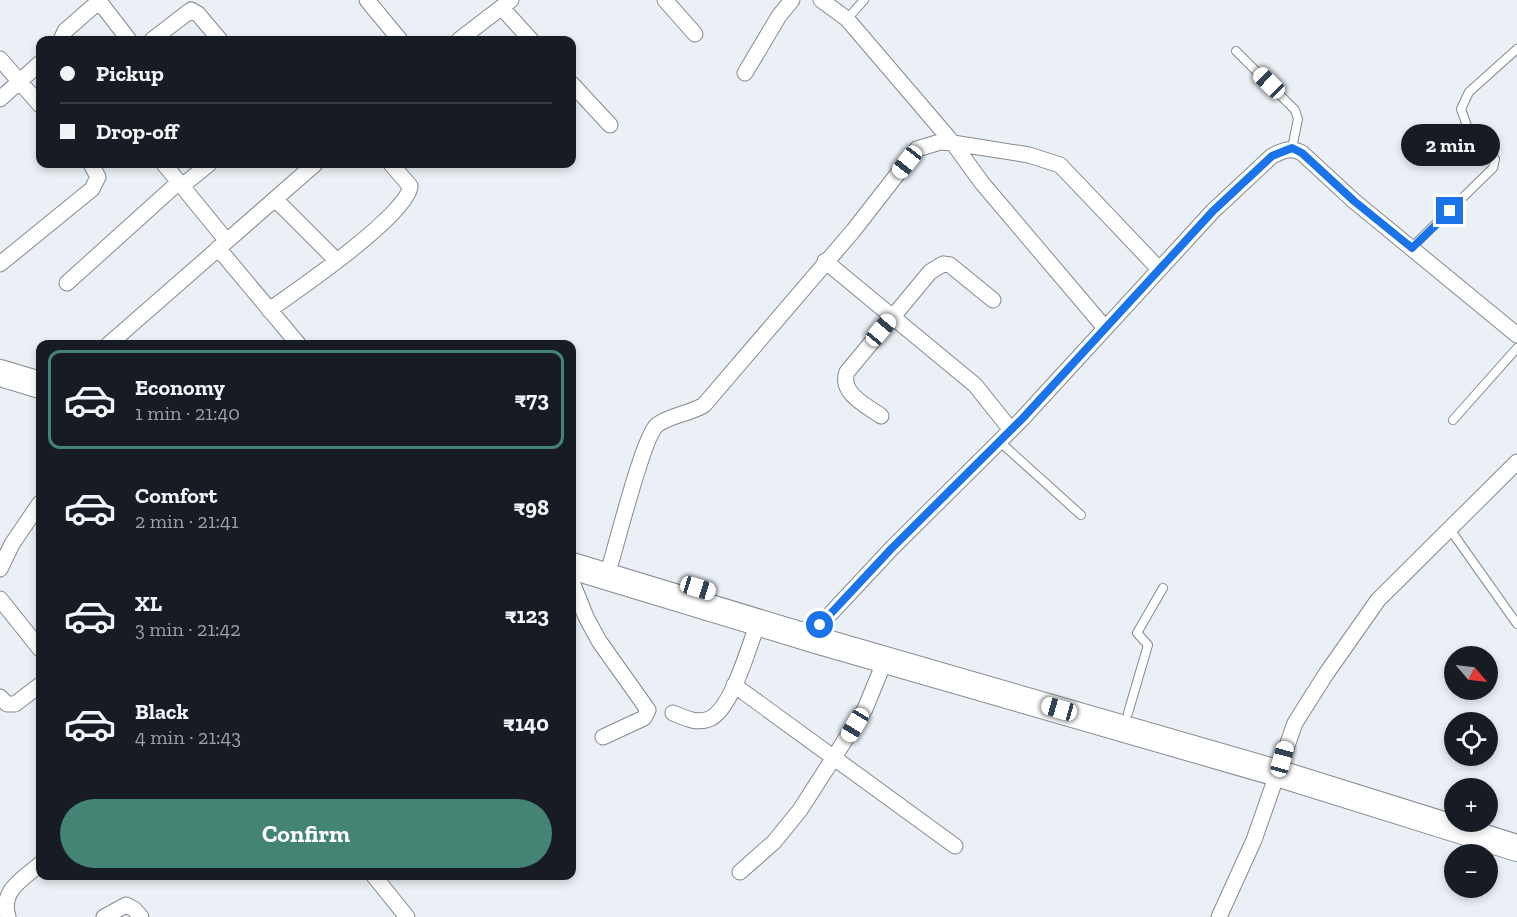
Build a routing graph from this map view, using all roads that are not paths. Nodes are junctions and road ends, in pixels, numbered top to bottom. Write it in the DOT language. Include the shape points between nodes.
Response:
graph roads {
  1 [pos="367,0"];
  2 [pos="665,0"];
  3 [pos="792,0"];
  4 [pos="821,0"];
  5 [pos="864,0"];
  6 [pos="506,4"];
  7 [pos="847,19"];
  8 [pos="695,34"];
  9 [pos="63,36"];
  10 [pos="126,36"];
  11 [pos="157,36"];
  12 [pos="217,36"];
  13 [pos="397,36"];
  14 [pos="464,36"];
  15 [pos="528,36"];
  16 [pos="1517,49"];
  17 [pos="1236,51"];
  18 [pos="0,59"];
  19 [pos="36,67"];
  20 [pos="745,73"];
  21 [pos="20,81"];
  22 [pos="576,88"];
  23 [pos="0,99"];
  24 [pos="36,100"];
  25 [pos="610,125"];
  26 [pos="952,143"];
  27 [pos="1292,148"];
  28 [pos="93,168"];
  29 [pos="167,168"];
  30 [pos="203,168"];
  31 [pos="310,168"];
  32 [pos="400,168"];
  33 [pos="181,184"];
  34 [pos="275,199"];
  35 [pos="222,244"];
  36 [pos="1412,248"];
  37 [pos="338,261"];
  38 [pos="825,261"];
  39 [pos="0,264"];
  40 [pos="1159,269"];
  41 [pos="67,283"];
  42 [pos="993,300"];
  43 [pos="269,310"];
  44 [pos="892,316"];
  45 [pos="1105,328"];
  46 [pos="1517,336"];
  47 [pos="114,340"];
  48 [pos="295,340"];
  49 [pos="1517,348"];
  50 [pos="0,373"];
  51 [pos="36,385"];
  52 [pos="0,390"];
  53 [pos="36,401"];
  54 [pos="881,417"];
  55 [pos="1453,420"];
  56 [pos="1011,430"];
  57 [pos="1000,442"];
  58 [pos="1517,462"];
  59 [pos="36,509"];
  60 [pos="1081,515"];
  61 [pos="1449,528"];
  62 [pos="576,550"];
  63 [pos="611,561"];
  64 [pos="576,567"];
  65 [pos="0,569"];
  66 [pos="1163,588"];
  67 [pos="576,592"];
  68 [pos="0,599"];
  69 [pos="758,623"];
  70 [pos="1517,624"];
  71 [pos="820,625"];
  72 [pos="36,644"];
  73 [pos="885,660"];
  74 [pos="734,685"];
  75 [pos="36,688"];
  76 [pos="0,697"];
  77 [pos="673,713"];
  78 [pos="1128,713"];
  79 [pos="603,737"];
  80 [pos="835,757"];
  81 [pos="1280,766"];
  82 [pos="1444,810"];
  83 [pos="1498,826"];
  84 [pos="1517,832"];
  85 [pos="956,846"];
  86 [pos="1517,848"];
  87 [pos="36,868"];
  88 [pos="740,872"];
  89 [pos="377,880"];
  90 [pos="8,917"];
  91 [pos="104,917"];
  92 [pos="141,917"];
  93 [pos="407,917"];
  94 [pos="1219,917"];
  1 -- 13 [label="street"];
  2 -- 8 [label="street"];
  3 -- 20 [label="street"];
  4 -- 7 [label="street"];
  5 -- 7 [label="lane"];
  6 -- 14 [label="street"];
  6 -- 15 [label="street"];
  7 -- 26 [label="street"];
  9 -- 10 [label="street" via="97,3"];
  11 -- 12 [label="street" via="191,10"];
  16 -- 36 [label="lane" via="1469,93 1461,109 1467,126 1495,159 1493,168"];
  17 -- 27 [label="lane" via="1295,110 1298,119"];
  18 -- 21 [label="street"];
  19 -- 21 [label="street"];
  21 -- 23 [label="street"];
  21 -- 24 [label="street"];
  22 -- 25 [label="street"];
  26 -- 38 [label="street" via="940,142 917,149"];
  26 -- 40 [label="street" via="1029,155 1059,165"];
  26 -- 45 [label="street"];
  27 -- 36 [label="street"];
  27 -- 40 [label="street" via="1272,156"];
  28 -- 39 [label="street" via="98,177 92,189"];
  29 -- 33 [label="street"];
  30 -- 33 [label="street"];
  31 -- 34 [label="street"];
  32 -- 37 [label="street" via="410,186 406,199"];
  33 -- 35 [label="street"];
  33 -- 41 [label="street"];
  34 -- 35 [label="street"];
  34 -- 37 [label="street"];
  35 -- 43 [label="street"];
  35 -- 47 [label="street"];
  36 -- 46 [label="street"];
  37 -- 43 [label="street"];
  38 -- 44 [label="street"];
  38 -- 63 [label="street" via="704,405 654,428"];
  40 -- 45 [label="street"];
  42 -- 44 [label="street" via="956,269 943,264 930,272"];
  43 -- 48 [label="street"];
  44 -- 54 [label="street" via="844,380 849,392"];
  44 -- 56 [label="street" via="975,386"];
  45 -- 56 [label="street"];
  49 -- 55 [label="lane"];
  50 -- 51 [label="highway"];
  52 -- 53 [label="highway"];
  56 -- 57 [label="street"];
  57 -- 60 [label="lane"];
  57 -- 71 [label="street"];
  58 -- 61 [label="street"];
  59 -- 65 [label="street"];
  61 -- 70 [label="lane"];
  61 -- 81 [label="street" via="1364,618 1295,723"];
  62 -- 63 [label="highway"];
  63 -- 71 [label="highway"];
  64 -- 69 [label="highway"];
  66 -- 78 [label="lane" via="1137,633 1148,645"];
  67 -- 79 [label="street" via="599,641 648,710 644,718"];
  68 -- 72 [label="street"];
  69 -- 73 [label="highway"];
  69 -- 74 [label="street"];
  71 -- 78 [label="highway"];
  73 -- 80 [label="street" via="865,709"];
  73 -- 81 [label="highway"];
  74 -- 77 [label="street" via="721,710 712,718 689,720"];
  74 -- 80 [label="street"];
  75 -- 76 [label="street" via="15,704 7,704"];
  78 -- 81 [label="highway"];
  80 -- 85 [label="street"];
  80 -- 88 [label="street" via="785,829"];
  81 -- 82 [label="highway"];
  81 -- 86 [label="highway"];
  81 -- 94 [label="street" via="1254,840"];
  83 -- 84 [label="highway"];
  87 -- 90 [label="street" via="8,893 4,901"];
  89 -- 93 [label="street"];
  91 -- 92 [label="street" via="126,904"];
}
